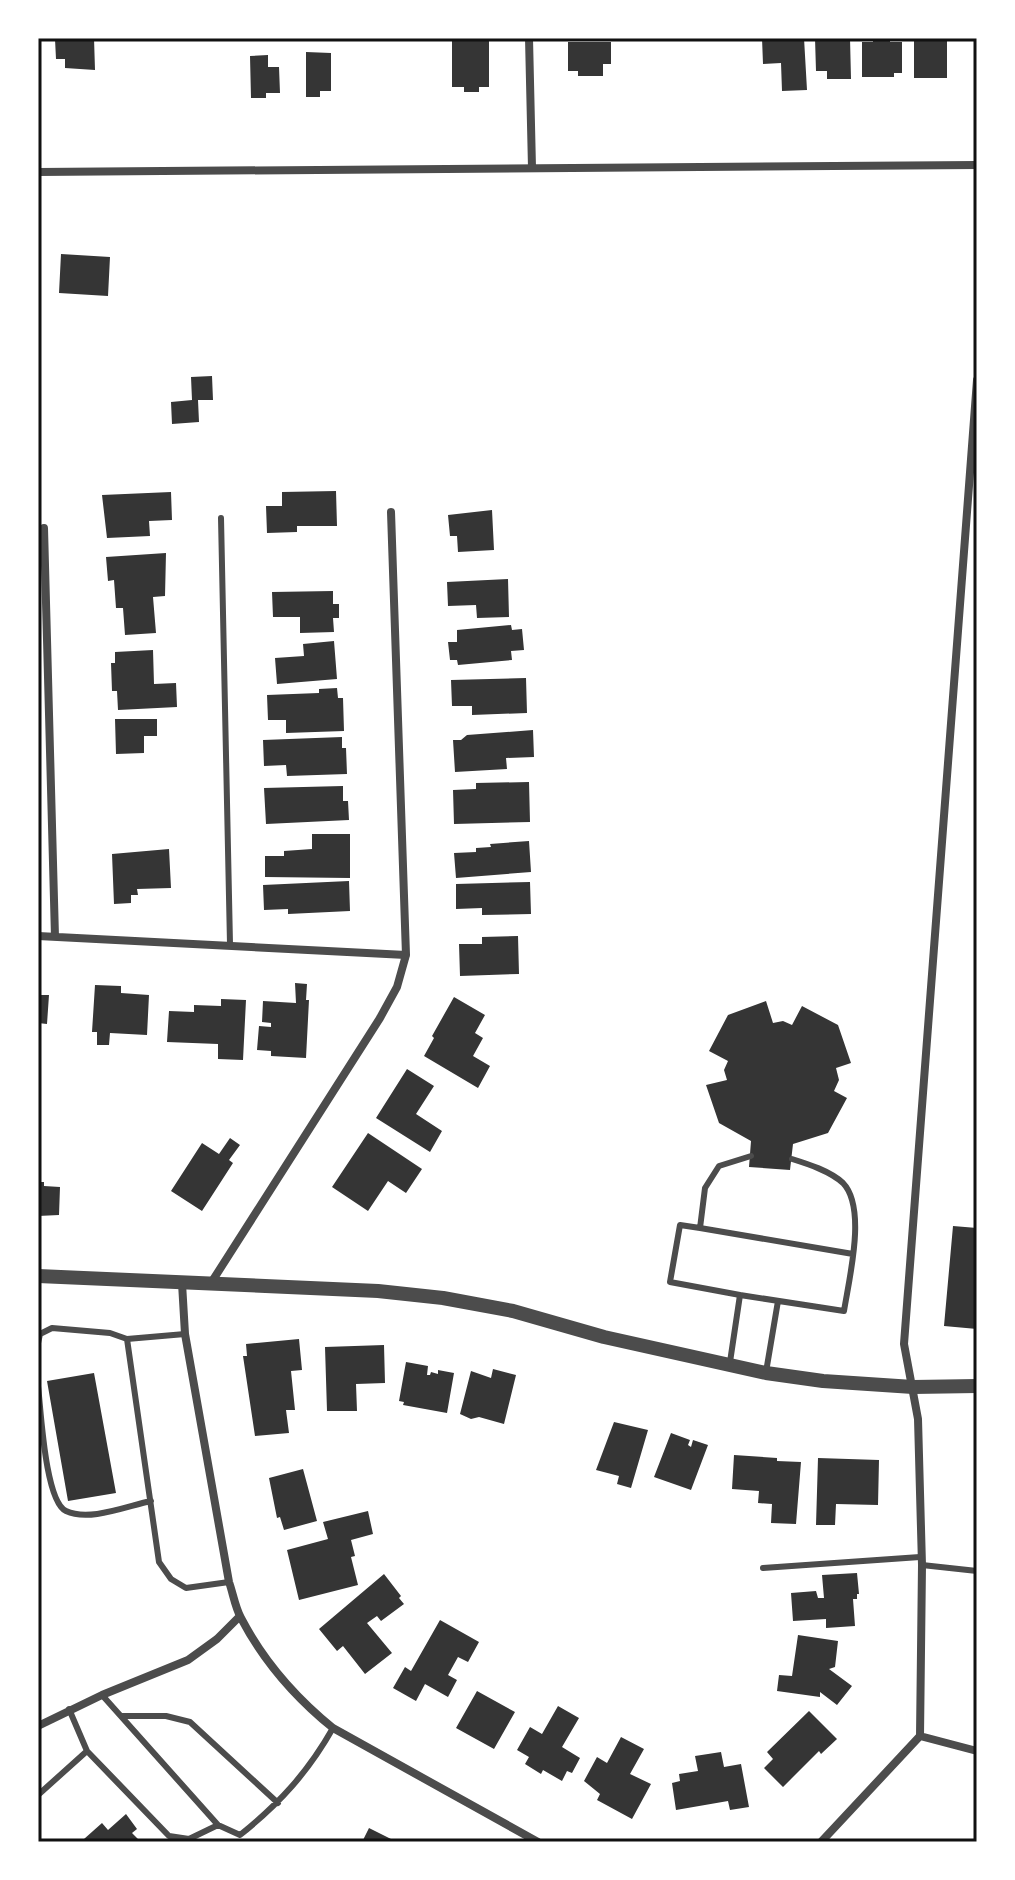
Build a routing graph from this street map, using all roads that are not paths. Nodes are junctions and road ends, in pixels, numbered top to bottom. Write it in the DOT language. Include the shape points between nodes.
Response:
graph roads {
  1 [pos="529,38"];
  2 [pos="977,165"];
  3 [pos="532,168"];
  4 [pos="38,172"];
  5 [pos="977,380"];
  6 [pos="391,512"];
  7 [pos="221,518"];
  8 [pos="44,528"];
  9 [pos="38,936"];
  10 [pos="55,937"];
  11 [pos="230,944"];
  12 [pos="406,955"];
  13 [pos="751,1156"];
  14 [pos="792,1159"];
  15 [pos="700,1228"];
  16 [pos="853,1254"];
  17 [pos="38,1276"];
  18 [pos="182,1283"];
  19 [pos="211,1283"];
  20 [pos="740,1295"];
  21 [pos="778,1301"];
  22 [pos="185,1334"];
  23 [pos="127,1339"];
  24 [pos="38,1343"];
  25 [pos="730,1366"];
  26 [pos="766,1373"];
  27 [pos="38,1386"];
  28 [pos="977,1386"];
  29 [pos="913,1387"];
  30 [pos="151,1501"];
  31 [pos="921,1561"];
  32 [pos="763,1568"];
  33 [pos="977,1571"];
  34 [pos="229,1582"];
  35 [pos="240,1616"];
  36 [pos="102,1695"];
  37 [pos="69,1709"];
  38 [pos="121,1716"];
  39 [pos="38,1726"];
  40 [pos="333,1728"];
  41 [pos="920,1736"];
  42 [pos="87,1751"];
  43 [pos="977,1751"];
  44 [pos="38,1795"];
  45 [pos="278,1803"];
  46 [pos="218,1825"];
  47 [pos="240,1835"];
  48 [pos="825,1841"];
  49 [pos="246,1842"];
  50 [pos="538,1842"];
  1 -- 3 [label="street"];
  2 -- 3 [label="street"];
  3 -- 4 [label="street"];
  5 -- 29 [label="street" via="904,1344"];
  6 -- 12 [label="street"];
  7 -- 11 [label="lane"];
  8 -- 10 [label="street"];
  9 -- 10 [label="street"];
  10 -- 11 [label="street"];
  11 -- 12 [label="street"];
  12 -- 19 [label="street" via="380,1018"];
  13 -- 15 [label="lane" via="719,1166 705,1188"];
  14 -- 16 [label="lane" via="843,1183 854,1203"];
  15 -- 16 [label="lane"];
  15 -- 20 [label="lane" via="680,1225 670,1282"];
  16 -- 21 [label="lane" via="844,1311"];
  17 -- 18 [label="street"];
  18 -- 19 [label="street"];
  18 -- 22 [label="street"];
  19 -- 25 [label="street" via="443,1298"];
  20 -- 21 [label="lane"];
  20 -- 25 [label="lane"];
  21 -- 26 [label="lane"];
  22 -- 23 [label="lane"];
  22 -- 34 [label="street"];
  23 -- 24 [label="lane" via="52,1328 40,1334"];
  23 -- 30 [label="lane"];
  25 -- 26 [label="street"];
  26 -- 29 [label="street"];
  27 -- 30 [label="lane" via="48,1470 58,1505 68,1512 90,1514"];
  28 -- 29 [label="street"];
  29 -- 31 [label="street"];
  30 -- 34 [label="lane" via="159,1562 171,1579 186,1588"];
  31 -- 32 [label="lane"];
  31 -- 33 [label="lane"];
  31 -- 41 [label="street"];
  34 -- 35 [label="street"];
  35 -- 36 [label="street" via="188,1660"];
  35 -- 40 [label="street" via="285,1683"];
  36 -- 37 [label="street"];
  36 -- 38 [label="lane"];
  37 -- 39 [label="street"];
  37 -- 42 [label="lane"];
  38 -- 45 [label="lane" via="190,1722"];
  38 -- 46 [label="lane"];
  40 -- 45 [label="lane" via="313,1763"];
  40 -- 50 [label="street"];
  41 -- 43 [label="street"];
  41 -- 48 [label="street"];
  42 -- 44 [label="lane"];
  42 -- 46 [label="lane" via="169,1836 189,1839"];
  45 -- 47 [label="lane"];
  46 -- 47 [label="lane"];
  47 -- 49 [label="lane"];
}
